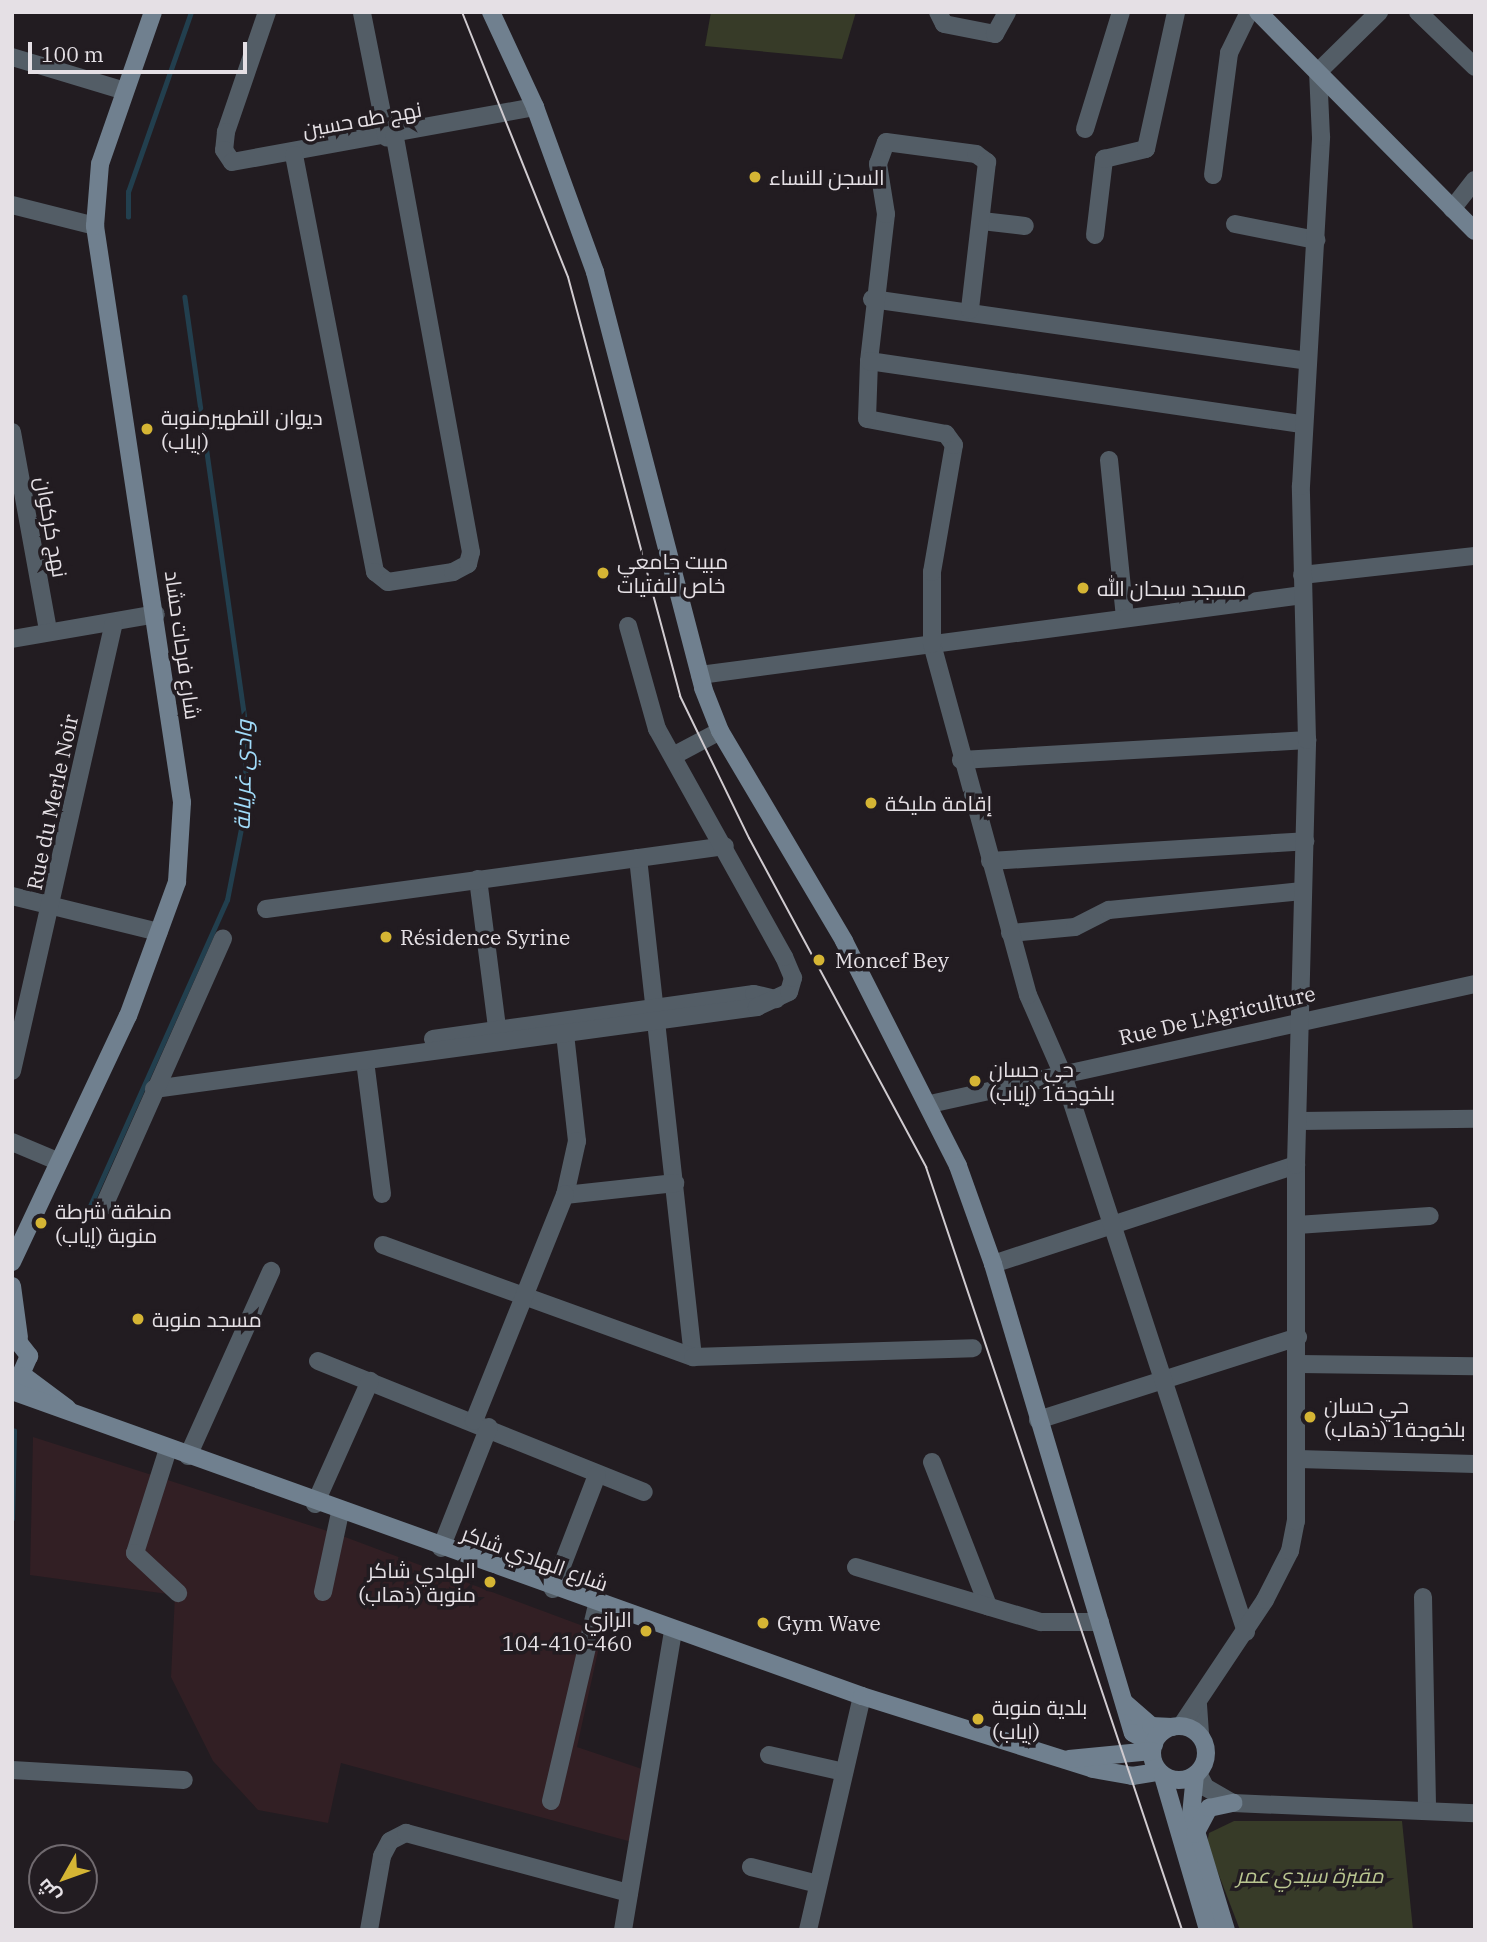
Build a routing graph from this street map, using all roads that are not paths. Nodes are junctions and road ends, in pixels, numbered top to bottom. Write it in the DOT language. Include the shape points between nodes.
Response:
graph roads {
  1 [pos="153,12"];
  2 [pos="267,12"];
  3 [pos="492,12"];
  4 [pos="938,12"];
  5 [pos="1007,12"];
  6 [pos="1122,12"];
  7 [pos="1176,12"];
  8 [pos="1249,12"];
  9 [pos="1258,12"];
  10 [pos="1378,12"];
  11 [pos="1418,12"];
  12 [pos="362,13"];
  13 [pos="12,57"];
  14 [pos="1475,67"];
  15 [pos="1318,72"];
  16 [pos="122,90"];
  17 [pos="535,107"];
  18 [pos="1085,129"];
  19 [pos="391,137"];
  20 [pos="294,155"];
  21 [pos="1213,175"];
  22 [pos="1475,180"];
  23 [pos="12,205"];
  24 [pos="1452,209"];
  25 [pos="982,221"];
  26 [pos="1235,224"];
  27 [pos="95,226"];
  28 [pos="1025,226"];
  29 [pos="1475,231"];
  30 [pos="1095,235"];
  31 [pos="1315,240"];
  32 [pos="873,299"];
  33 [pos="970,310"];
  34 [pos="1306,361"];
  35 [pos="869,362"];
  36 [pos="1303,424"];
  37 [pos="12,432"];
  38 [pos="1109,460"];
  39 [pos="1475,556"];
  40 [pos="1302,575"];
  41 [pos="1303,595"];
  42 [pos="156,614"];
  43 [pos="1125,617"];
  44 [pos="114,623"];
  45 [pos="628,626"];
  46 [pos="48,629"];
  47 [pos="12,639"];
  48 [pos="932,645"];
  49 [pos="699,675"];
  50 [pos="720,731"];
  51 [pos="1307,740"];
  52 [pos="673,756"];
  53 [pos="961,760"];
  54 [pos="1305,841"];
  55 [pos="725,846"];
  56 [pos="638,858"];
  57 [pos="990,861"];
  58 [pos="478,878"];
  59 [pos="1303,891"];
  60 [pos="12,896"];
  61 [pos="53,904"];
  62 [pos="266,909"];
  63 [pos="159,932"];
  64 [pos="1010,933"];
  65 [pos="223,938"];
  66 [pos="1475,984"];
  67 [pos="656,1015"];
  68 [pos="1303,1018"];
  69 [pos="565,1028"];
  70 [pos="499,1036"];
  71 [pos="365,1061"];
  72 [pos="12,1072"];
  73 [pos="1063,1075"];
  74 [pos="157,1083"];
  75 [pos="930,1104"];
  76 [pos="1475,1119"];
  77 [pos="1300,1121"];
  78 [pos="12,1142"];
  79 [pos="57,1161"];
  80 [pos="1296,1165"];
  81 [pos="675,1183"];
  82 [pos="382,1194"];
  83 [pos="565,1195"];
  84 [pos="103,1208"];
  85 [pos="1430,1216"];
  86 [pos="1112,1224"];
  87 [pos="1297,1225"];
  88 [pos="383,1245"];
  89 [pos="12,1262"];
  90 [pos="993,1264"];
  91 [pos="271,1271"];
  92 [pos="12,1286"];
  93 [pos="524,1298"];
  94 [pos="16,1336"];
  95 [pos="1298,1337"];
  96 [pos="973,1348"];
  97 [pos="693,1357"];
  98 [pos="318,1361"];
  99 [pos="1299,1364"];
  100 [pos="1475,1366"];
  101 [pos="1162,1378"];
  102 [pos="18,1381"];
  103 [pos="370,1381"];
  104 [pos="12,1391"];
  105 [pos="81,1419"];
  106 [pos="1038,1420"];
  107 [pos="481,1424"];
  108 [pos="169,1450"];
  109 [pos="188,1456"];
  110 [pos="1298,1460"];
  111 [pos="932,1462"];
  112 [pos="1475,1464"];
  113 [pos="597,1475"];
  114 [pos="643,1492"];
  115 [pos="315,1504"];
  116 [pos="340,1513"];
  117 [pos="441,1548"];
  118 [pos="856,1567"];
  119 [pos="553,1590"];
  120 [pos="323,1592"];
  121 [pos="178,1593"];
  122 [pos="1423,1597"];
  123 [pos="597,1605"];
  124 [pos="988,1606"];
  125 [pos="1100,1622"];
  126 [pos="673,1632"];
  127 [pos="1245,1632"];
  128 [pos="862,1696"];
  129 [pos="1122,1699"];
  130 [pos="1198,1705"];
  131 [pos="1176,1727"];
  132 [pos="1133,1733"];
  133 [pos="1200,1736"];
  134 [pos="1153,1748"];
  135 [pos="1117,1752"];
  136 [pos="769,1755"];
  137 [pos="1056,1759"];
  138 [pos="14,1770"];
  139 [pos="844,1772"];
  140 [pos="1160,1774"];
  141 [pos="1196,1774"];
  142 [pos="184,1780"];
  143 [pos="551,1801"];
  144 [pos="1233,1803"];
  145 [pos="1427,1810"];
  146 [pos="1475,1813"];
  147 [pos="1195,1834"];
  148 [pos="751,1867"];
  149 [pos="818,1884"];
  150 [pos="629,1893"];
  151 [pos="369,1930"];
  152 [pos="623,1930"];
  153 [pos="808,1930"];
  154 [pos="1208,1930"];
  155 [pos="1226,1930"];
  1 -- 16 [label="street, شارع فرحات حشاد"];
  2 -- 20 [label="street, نهج طه حسين" via="224,142 227,157 247,164"];
  3 -- 17 [label="street"];
  4 -- 5 [label="street" via="944,24 995,34"];
  6 -- 18 [label="street"];
  7 -- 30 [label="street" via="1146,149 1104,159"];
  8 -- 21 [label="street" via="1229,53"];
  9 -- 15 [label="street"];
  10 -- 15 [label="street"];
  11 -- 14 [label="street"];
  12 -- 19 [label="street"];
  13 -- 16 [label="street"];
  15 -- 24 [label="street"];
  15 -- 31 [label="street"];
  16 -- 27 [label="street, شارع فرحات حشاد" via="100,164"];
  17 -- 19 [label="street, نهج طه حسين"];
  17 -- 49 [label="street" via="595,272"];
  19 -- 20 [label="street, نهج طه حسين"];
  19 -- 20 [label="street" via="471,551 468,564 453,572 388,582 375,572"];
  22 -- 24 [label="street"];
  23 -- 27 [label="street"];
  24 -- 29 [label="street"];
  25 -- 28 [label="street"];
  25 -- 32 [label="street" via="984,158 886,142 878,164 886,214"];
  25 -- 33 [label="street"];
  26 -- 31 [label="street"];
  27 -- 42 [label="street, شارع فرحات حشاد"];
  31 -- 34 [label="street"];
  32 -- 33 [label="street"];
  32 -- 35 [label="street"];
  33 -- 34 [label="street"];
  34 -- 36 [label="street"];
  35 -- 36 [label="street"];
  35 -- 48 [label="street" via="867,419 946,434 954,445 932,572"];
  36 -- 40 [label="street"];
  37 -- 46 [label="street, نهج كركوان"];
  38 -- 43 [label="street"];
  39 -- 40 [label="street"];
  40 -- 41 [label="street"];
  41 -- 43 [label="street"];
  41 -- 51 [label="street"];
  42 -- 44 [label="street"];
  42 -- 63 [label="street, شارع فرحات حشاد" via="182,802 177,882"];
  43 -- 48 [label="street"];
  44 -- 46 [label="street"];
  44 -- 61 [label="street, Rue du Merle Noir"];
  45 -- 52 [label="street" via="648,705"];
  46 -- 47 [label="street"];
  48 -- 49 [label="street"];
  48 -- 53 [label="street"];
  49 -- 50 [label="street"];
  50 -- 52 [label="street"];
  50 -- 75 [label="street"];
  51 -- 53 [label="street"];
  51 -- 54 [label="street"];
  52 -- 55 [label="street"];
  53 -- 57 [label="street"];
  54 -- 57 [label="street"];
  54 -- 59 [label="street"];
  55 -- 56 [label="street"];
  55 -- 67 [label="street" via="792,972 789,992 776,999 754,994"];
  56 -- 58 [label="street"];
  56 -- 67 [label="street"];
  57 -- 64 [label="street"];
  58 -- 62 [label="street"];
  58 -- 70 [label="street"];
  59 -- 64 [label="street" via="1109,911 1075,927"];
  59 -- 68 [label="street"];
  60 -- 61 [label="street"];
  61 -- 63 [label="street"];
  61 -- 72 [label="street, Rue du Merle Noir"];
  63 -- 79 [label="street, شارع فرحات حشاد" via="128,1016"];
  64 -- 73 [label="street"];
  65 -- 74 [label="street"];
  66 -- 68 [label="street, Rue De L'Agriculture"];
  67 -- 69 [label="street"];
  67 -- 81 [label="street"];
  68 -- 73 [label="street, Rue De L'Agriculture"];
  68 -- 77 [label="street"];
  69 -- 70 [label="street"];
  69 -- 83 [label="street" via="577,1141"];
  70 -- 71 [label="street"];
  70 -- 74 [label="street"];
  71 -- 74 [label="street"];
  71 -- 82 [label="street"];
  73 -- 75 [label="street, Rue De L'Agriculture"];
  73 -- 86 [label="street"];
  74 -- 84 [label="street"];
  75 -- 90 [label="street"];
  76 -- 77 [label="street"];
  77 -- 80 [label="street"];
  78 -- 79 [label="street"];
  79 -- 89 [label="street, شارع فرحات حشاد"];
  80 -- 86 [label="street"];
  80 -- 87 [label="street"];
  81 -- 83 [label="street"];
  81 -- 97 [label="street"];
  83 -- 93 [label="street"];
  85 -- 87 [label="street"];
  86 -- 90 [label="street"];
  86 -- 101 [label="street"];
  87 -- 95 [label="street"];
  88 -- 93 [label="street"];
  90 -- 106 [label="street"];
  91 -- 109 [label="street"];
  92 -- 94 [label="street"];
  93 -- 97 [label="street"];
  93 -- 107 [label="street"];
  94 -- 102 [label="street" via="29,1356"];
  95 -- 99 [label="street"];
  95 -- 101 [label="street"];
  96 -- 97 [label="street"];
  98 -- 103 [label="street"];
  99 -- 100 [label="street"];
  99 -- 110 [label="street"];
  101 -- 106 [label="street"];
  101 -- 127 [label="street"];
  102 -- 105 [label="street, شارع الهادي شاكر"];
  103 -- 107 [label="street"];
  103 -- 115 [label="street"];
  104 -- 105 [label="street, شارع الهادي شاكر"];
  105 -- 108 [label="street, شارع الهادي شاكر"];
  106 -- 125 [label="street"];
  107 -- 113 [label="street"];
  107 -- 117 [label="street"];
  108 -- 109 [label="street, شارع الهادي شاكر"];
  108 -- 121 [label="street" via="135,1553"];
  109 -- 115 [label="street, شارع الهادي شاكر"];
  110 -- 112 [label="street"];
  110 -- 127 [label="street" via="1290,1551"];
  111 -- 124 [label="street"];
  113 -- 114 [label="street"];
  113 -- 119 [label="street"];
  115 -- 116 [label="street, شارع الهادي شاكر"];
  116 -- 117 [label="street, شارع الهادي شاكر"];
  116 -- 120 [label="street"];
  117 -- 119 [label="street, شارع الهادي شاكر"];
  118 -- 124 [label="street"];
  119 -- 123 [label="street, شارع الهادي شاكر"];
  122 -- 145 [label="street"];
  123 -- 126 [label="street, شارع الهادي شاكر"];
  123 -- 143 [label="street"];
  124 -- 125 [label="street" via="1041,1622"];
  125 -- 129 [label="street"];
  126 -- 128 [label="street, شارع الهادي شاكر"];
  126 -- 150 [label="street"];
  127 -- 130 [label="street"];
  128 -- 137 [label="street, شارع الهادي شاكر"];
  128 -- 139 [label="street"];
  129 -- 131 [label="street" via="1151,1726"];
  129 -- 132 [label="street"];
  130 -- 131 [label="street"];
  130 -- 133 [label="street"];
  131 -- 133 [label="street"];
  131 -- 134 [label="street"];
  132 -- 134 [label="street"];
  132 -- 135 [label="street"];
  133 -- 141 [label="street" via="1206,1759"];
  134 -- 135 [label="street, شارع الهادي شاكر"];
  134 -- 140 [label="street"];
  135 -- 137 [label="street, شارع الهادي شاكر"];
  136 -- 139 [label="street"];
  137 -- 140 [label="street, شارع الهادي شاكر" via="1119,1775"];
  138 -- 142 [label="street"];
  139 -- 149 [label="street"];
  140 -- 141 [label="street"];
  140 -- 154 [label="street"];
  141 -- 144 [label="street" via="1205,1787"];
  141 -- 147 [label="street"];
  144 -- 145 [label="street"];
  144 -- 147 [label="street" via="1209,1808"];
  145 -- 146 [label="street"];
  147 -- 155 [label="street"];
  148 -- 149 [label="street"];
  149 -- 153 [label="street"];
  150 -- 151 [label="street" via="406,1833 382,1856"];
  150 -- 152 [label="street"];
}
